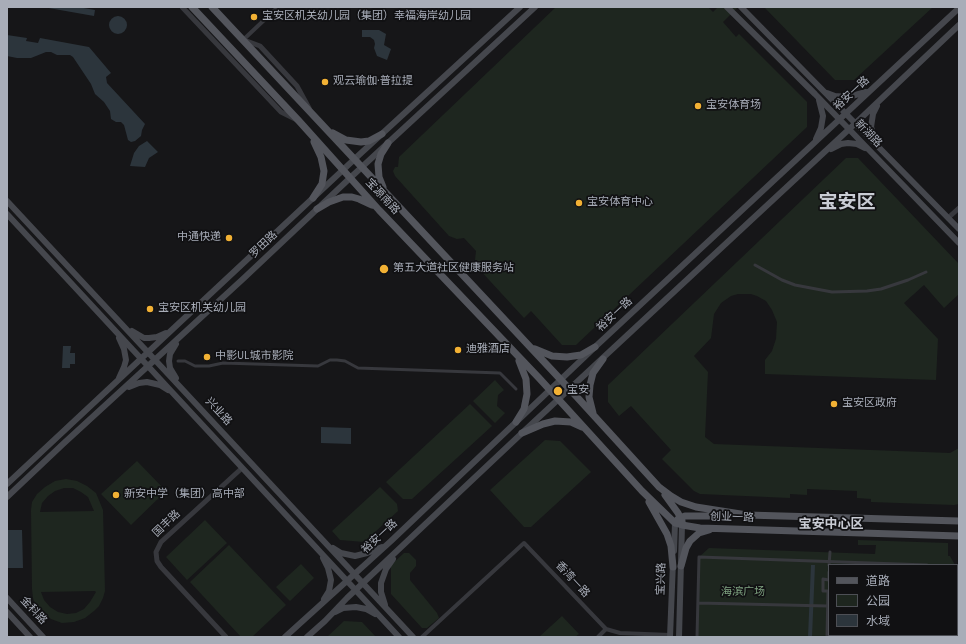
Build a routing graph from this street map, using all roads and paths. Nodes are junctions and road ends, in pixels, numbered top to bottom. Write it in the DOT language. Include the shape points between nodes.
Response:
graph roads {
  1 [pos="182,7"];
  2 [pos="192,7"];
  3 [pos="212,7"];
  4 [pos="278,7"];
  5 [pos="520,7"];
  6 [pos="535,7"];
  7 [pos="727,7"];
  8 [pos="741,7"];
  9 [pos="959,8"];
  10 [pos="959,25"];
  11 [pos="243,40"];
  12 [pos="807,74"];
  13 [pos="801,80"];
  14 [pos="820,88"];
  15 [pos="873,88"];
  16 [pos="815,94"];
  17 [pos="884,97"];
  18 [pos="846,113"];
  19 [pos="839,119"];
  20 [pos="298,121"];
  21 [pos="855,124"];
  22 [pos="324,128"];
  23 [pos="849,129"];
  24 [pos="309,133"];
  25 [pos="382,134"];
  26 [pos="814,142"];
  27 [pos="388,143"];
  28 [pos="877,146"];
  29 [pos="871,152"];
  30 [pos="822,154"];
  31 [pos="354,159"];
  32 [pos="362,167"];
  33 [pos="343,170"];
  34 [pos="350,178"];
  35 [pos="387,194"];
  36 [pos="313,198"];
  37 [pos="7,201"];
  38 [pos="959,208"];
  39 [pos="316,209"];
  40 [pos="380,210"];
  41 [pos="7,214"];
  42 [pos="948,218"];
  43 [pos="959,229"];
  44 [pos="959,243"];
  45 [pos="755,265"];
  46 [pos="926,272"];
  47 [pos="121,323"];
  48 [pos="176,327"];
  49 [pos="113,328"];
  50 [pos="182,334"];
  51 [pos="528,345"];
  52 [pos="595,348"];
  53 [pos="149,352"];
  54 [pos="516,356"];
  55 [pos="142,359"];
  56 [pos="156,359"];
  57 [pos="603,359"];
  58 [pos="178,361"];
  59 [pos="149,366"];
  60 [pos="561,380"];
  61 [pos="114,385"];
  62 [pos="182,388"];
  63 [pos="516,389"];
  64 [pos="570,389"];
  65 [pos="550,390"];
  66 [pos="120,392"];
  67 [pos="175,395"];
  68 [pos="558,399"];
  69 [pos="595,417"];
  70 [pos="516,422"];
  71 [pos="585,429"];
  72 [pos="522,433"];
  73 [pos="242,468"];
  74 [pos="7,484"];
  75 [pos="659,487"];
  76 [pos="642,492"];
  77 [pos="7,497"];
  78 [pos="747,515"];
  79 [pos="959,521"];
  80 [pos="679,522"];
  81 [pos="721,528"];
  82 [pos="959,536"];
  83 [pos="319,537"];
  84 [pos="391,541"];
  85 [pos="313,544"];
  86 [pos="398,551"];
  87 [pos="830,552"];
  88 [pos="829,563"];
  89 [pos="878,564"];
  90 [pos="681,566"];
  91 [pos="673,567"];
  92 [pos="354,574"];
  93 [pos="828,580"];
  94 [pos="347,581"];
  95 [pos="363,583"];
  96 [pos="355,590"];
  97 [pos="828,591"];
  98 [pos="7,598"];
  99 [pos="698,603"];
  100 [pos="828,606"];
  101 [pos="315,610"];
  102 [pos="388,610"];
  103 [pos="7,612"];
  104 [pos="381,618"];
  105 [pos="325,621"];
  106 [pos="606,629"];
  107 [pos="670,636"];
  108 [pos="30,637"];
  109 [pos="43,637"];
  110 [pos="226,637"];
  111 [pos="286,637"];
  112 [pos="307,637"];
  113 [pos="399,637"];
  114 [pos="412,637"];
  115 [pos="422,637"];
  116 [pos="598,637"];
  117 [pos="679,637"];
  118 [pos="697,637"];
  119 [pos="827,637"];
  1 -- 20 [label="street" via="281,112"];
  2 -- 20 [label="main road, 宝源南路"];
  3 -- 11 [label="main road, 宝源南路"];
  4 -- 11 [label="street"];
  5 -- 25 [label="main road, 罗田路"];
  6 -- 27 [label="main road, 罗田路"];
  7 -- 13 [label="main road, 新湖路"];
  8 -- 12 [label="main road, 新湖路"];
  9 -- 15 [label="main road, 裕安一路"];
  10 -- 17 [label="main road, 裕安一路"];
  11 -- 22 [label="main road, 宝源南路"];
  12 -- 13 [label="main road" via="807,81"];
  12 -- 14 [label="main road, 新湖路"];
  13 -- 16 [label="main road, 新湖路"];
  14 -- 15 [label="main road" via="831,95 843,97 855,96"];
  14 -- 18 [label="main road, 新湖路"];
  15 -- 18 [label="main road, 裕安一路"];
  16 -- 19 [label="main road, 新湖路"];
  16 -- 26 [label="main road" via="823,116 821,128"];
  17 -- 21 [label="main road, 裕安一路"];
  17 -- 28 [label="main road" via="876,108 872,120 872,133"];
  18 -- 19 [label="main road, 裕安一路"];
  18 -- 21 [label="main road, 新湖路"];
  19 -- 23 [label="main road, 新湖路"];
  19 -- 26 [label="main road, 裕安一路"];
  20 -- 24 [label="main road, 宝源南路"];
  21 -- 23 [label="main road, 裕安一路"];
  21 -- 28 [label="main road, 新湖路"];
  22 -- 25 [label="main road" via="353,142 369,141"];
  22 -- 31 [label="main road, 宝源南路"];
  23 -- 29 [label="main road, 新湖路"];
  23 -- 30 [label="main road, 裕安一路"];
  24 -- 33 [label="main road, 宝源南路"];
  24 -- 36 [label="main road" via="321,157 324,170 322,184"];
  25 -- 31 [label="main road, 罗田路"];
  26 -- 52 [label="main road, 裕安一路"];
  27 -- 32 [label="main road, 罗田路"];
  27 -- 35 [label="main road" via="378,164 379,178"];
  28 -- 42 [label="main road, 新湖路"];
  29 -- 30 [label="main road" via="857,144 848,143"];
  29 -- 44 [label="main road, 新湖路"];
  30 -- 57 [label="main road, 裕安一路"];
  31 -- 32 [label="main road, 宝源南路"];
  31 -- 33 [label="main road, 罗田路"];
  32 -- 34 [label="main road, 罗田路"];
  32 -- 35 [label="main road, 宝源南路"];
  33 -- 34 [label="main road, 宝源南路"];
  33 -- 36 [label="main road, 罗田路"];
  34 -- 39 [label="main road, 罗田路"];
  34 -- 40 [label="main road, 宝源南路"];
  35 -- 51 [label="main road, 宝源南路"];
  36 -- 48 [label="main road, 罗田路"];
  37 -- 47 [label="main road, 兴业路"];
  38 -- 42 [label="street"];
  39 -- 40 [label="main road" via="336,198 352,197 368,202"];
  39 -- 50 [label="main road, 罗田路"];
  40 -- 54 [label="main road, 宝源南路"];
  41 -- 49 [label="main road, 兴业路"];
  42 -- 43 [label="main road, 新湖路"];
  45 -- 46 [label="street" via="795,285 832,292 881,289"];
  47 -- 48 [label="main road" via="134,333 149,338 162,335"];
  47 -- 53 [label="main road, 兴业路"];
  48 -- 53 [label="main road, 罗田路"];
  49 -- 55 [label="main road, 兴业路"];
  49 -- 61 [label="main road" via="124,349 126,360 122,373"];
  50 -- 56 [label="main road, 罗田路"];
  50 -- 62 [label="main road" via="172,349 169,361"];
  51 -- 52 [label="main road" via="545,354 559,357 582,354"];
  51 -- 60 [label="main road, 宝源南路"];
  52 -- 60 [label="main road, 裕安一路"];
  53 -- 55 [label="main road, 罗田路"];
  53 -- 56 [label="main road, 兴业路"];
  54 -- 65 [label="main road, 宝源南路"];
  54 -- 70 [label="main road" via="524,372 527,387 526,403"];
  55 -- 59 [label="main road, 兴业路"];
  55 -- 61 [label="main road, 罗田路"];
  56 -- 59 [label="main road, 罗田路"];
  56 -- 62 [label="main road, 兴业路"];
  57 -- 64 [label="main road, 裕安一路"];
  57 -- 69 [label="main road" via="593,373 590,385 590,404"];
  58 -- 63 [label="street" via="195,366 318,366 330,360 338,360 358,368 500,373"];
  59 -- 66 [label="main road, 罗田路"];
  59 -- 67 [label="main road, 兴业路"];
  60 -- 64 [label="main road, 宝源南路"];
  60 -- 65 [label="main road, 裕安一路"];
  61 -- 74 [label="main road, 罗田路"];
  62 -- 83 [label="main road, 兴业路"];
  64 -- 68 [label="main road, 裕安一路"];
  64 -- 69 [label="main road, 创业一路"];
  65 -- 68 [label="main road, 宝源南路"];
  65 -- 70 [label="main road, 裕安一路"];
  66 -- 67 [label="main road" via="147,382 160,385"];
  66 -- 77 [label="main road, 罗田路"];
  67 -- 73 [label="main road, 兴业路"];
  68 -- 71 [label="main road"];
  68 -- 72 [label="main road, 裕安一路"];
  69 -- 75 [label="main road, 创业一路"];
  70 -- 84 [label="main road, 裕安一路"];
  71 -- 72 [label="main road" via="571,422 555,421"];
  71 -- 76 [label="main road"];
  72 -- 86 [label="main road, 裕安一路"];
  73 -- 85 [label="main road, 兴业路"];
  73 -- 110 [label="street, 国丰路" via="161,542 156,552 160,567"];
  75 -- 78 [label="main road, 创业一路" via="676,500 692,506"];
  75 -- 80 [label="main road"];
  76 -- 80 [label="main road"];
  76 -- 91 [label="main road" via="667,534"];
  78 -- 79 [label="main road, 创业一路"];
  78 -- 80 [label="main road"];
  80 -- 81 [label="main road, 创业一路"];
  80 -- 90 [label="main road, 宝兴路"];
  80 -- 91 [label="main road, 宝兴路"];
  81 -- 82 [label="main road, 创业一路"];
  81 -- 90 [label="main road" via="693,537 686,548"];
  83 -- 84 [label="main road" via="336,550 355,556"];
  83 -- 92 [label="main road, 兴业路"];
  84 -- 92 [label="main road, 裕安一路"];
  85 -- 94 [label="main road, 兴业路"];
  85 -- 101 [label="main road" via="326,564 331,580 326,597"];
  86 -- 95 [label="main road, 裕安一路"];
  86 -- 102 [label="main road" via="386,569 381,583 382,597"];
  87 -- 88 [label="street"];
  88 -- 89 [label="street"];
  88 -- 99 [label="street" via="699,557"];
  90 -- 117 [label="main road, 宝兴路"];
  91 -- 107 [label="main road, 宝兴路"];
  92 -- 94 [label="main road, 裕安一路"];
  92 -- 95 [label="main road, 兴业路"];
  93 -- 97 [label="street" via="823,579 823,591"];
  94 -- 96 [label="main road, 兴业路"];
  94 -- 101 [label="main road, 裕安一路"];
  95 -- 96 [label="main road, 裕安一路"];
  95 -- 102 [label="main road, 兴业路"];
  96 -- 104 [label="main road, 兴业路"];
  96 -- 105 [label="main road, 裕安一路"];
  98 -- 109 [label="main road, 金科路"];
  99 -- 100 [label="street"];
  99 -- 118 [label="street"];
  100 -- 119 [label="street"];
  101 -- 111 [label="main road, 裕安一路"];
  102 -- 114 [label="main road, 兴业路"];
  103 -- 108 [label="main road, 金科路"];
  104 -- 105 [label="main road" via="366,609 350,607 335,612"];
  104 -- 113 [label="main road, 兴业路"];
  105 -- 112 [label="main road, 裕安一路"];
  106 -- 107 [label="street" via="624,633"];
  106 -- 115 [label="street, 香湾一路" via="524,543"];
  106 -- 116 [label="street"];
}
